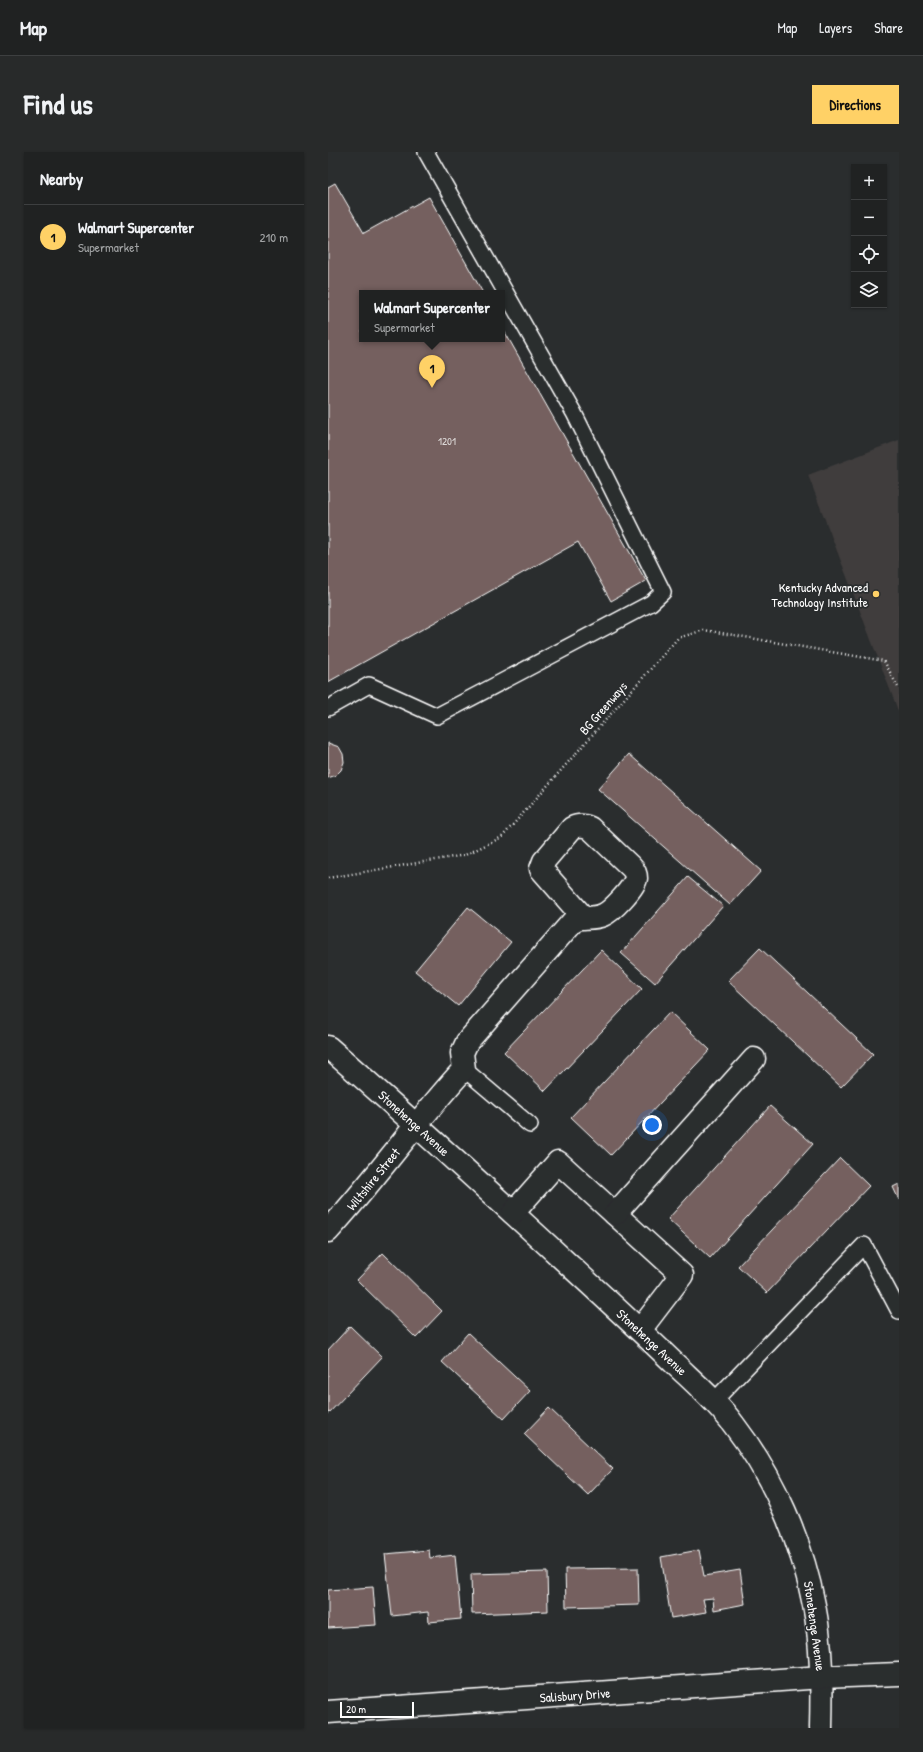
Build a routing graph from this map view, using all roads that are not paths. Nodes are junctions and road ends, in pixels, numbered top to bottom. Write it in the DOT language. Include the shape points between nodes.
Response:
graph roads {
  1 [pos="426,152"];
  2 [pos="504,290"];
  3 [pos="505,291"];
  4 [pos="328,708"];
  5 [pos="583,917"];
  6 [pos="328,1047"];
  7 [pos="754,1059"];
  8 [pos="464,1069"];
  9 [pos="416,1125"];
  10 [pos="530,1125"];
  11 [pos="513,1213"];
  12 [pos="615,1214"];
  13 [pos="328,1231"];
  14 [pos="899,1311"];
  15 [pos="640,1330"];
  16 [pos="714,1402"];
  17 [pos="899,1674"];
  18 [pos="822,1677"];
  19 [pos="328,1712"];
  20 [pos="821,1728"];
  1 -- 2 [label="lane"];
  3 -- 4 [label="lane" via="574,413 663,592 651,603 437,716 369,685"];
  5 -- 8 [label="street" via="575,919 467,1042 462,1053"];
  6 -- 9 [label="street, Stonehenge Avenue"];
  7 -- 12 [label="street"];
  8 -- 9 [label="street, Wiltshire Street"];
  8 -- 10 [label="lane"];
  9 -- 11 [label="street, Stonehenge Avenue"];
  9 -- 13 [label="street, Wiltshire Street" via="355,1202"];
  11 -- 12 [label="street" via="558,1162"];
  11 -- 15 [label="street, Stonehenge Avenue"];
  12 -- 15 [label="street" via="682,1275"];
  14 -- 16 [label="lane" via="864,1245"];
  15 -- 16 [label="street, Stonehenge Avenue"];
  16 -- 18 [label="street, Stonehenge Avenue" via="754,1454 797,1543 815,1607"];
  17 -- 18 [label="street, Salisbury Drive"];
  18 -- 19 [label="street, Salisbury Drive"];
  18 -- 20 [label="street, Stonehenge Avenue"];
}
